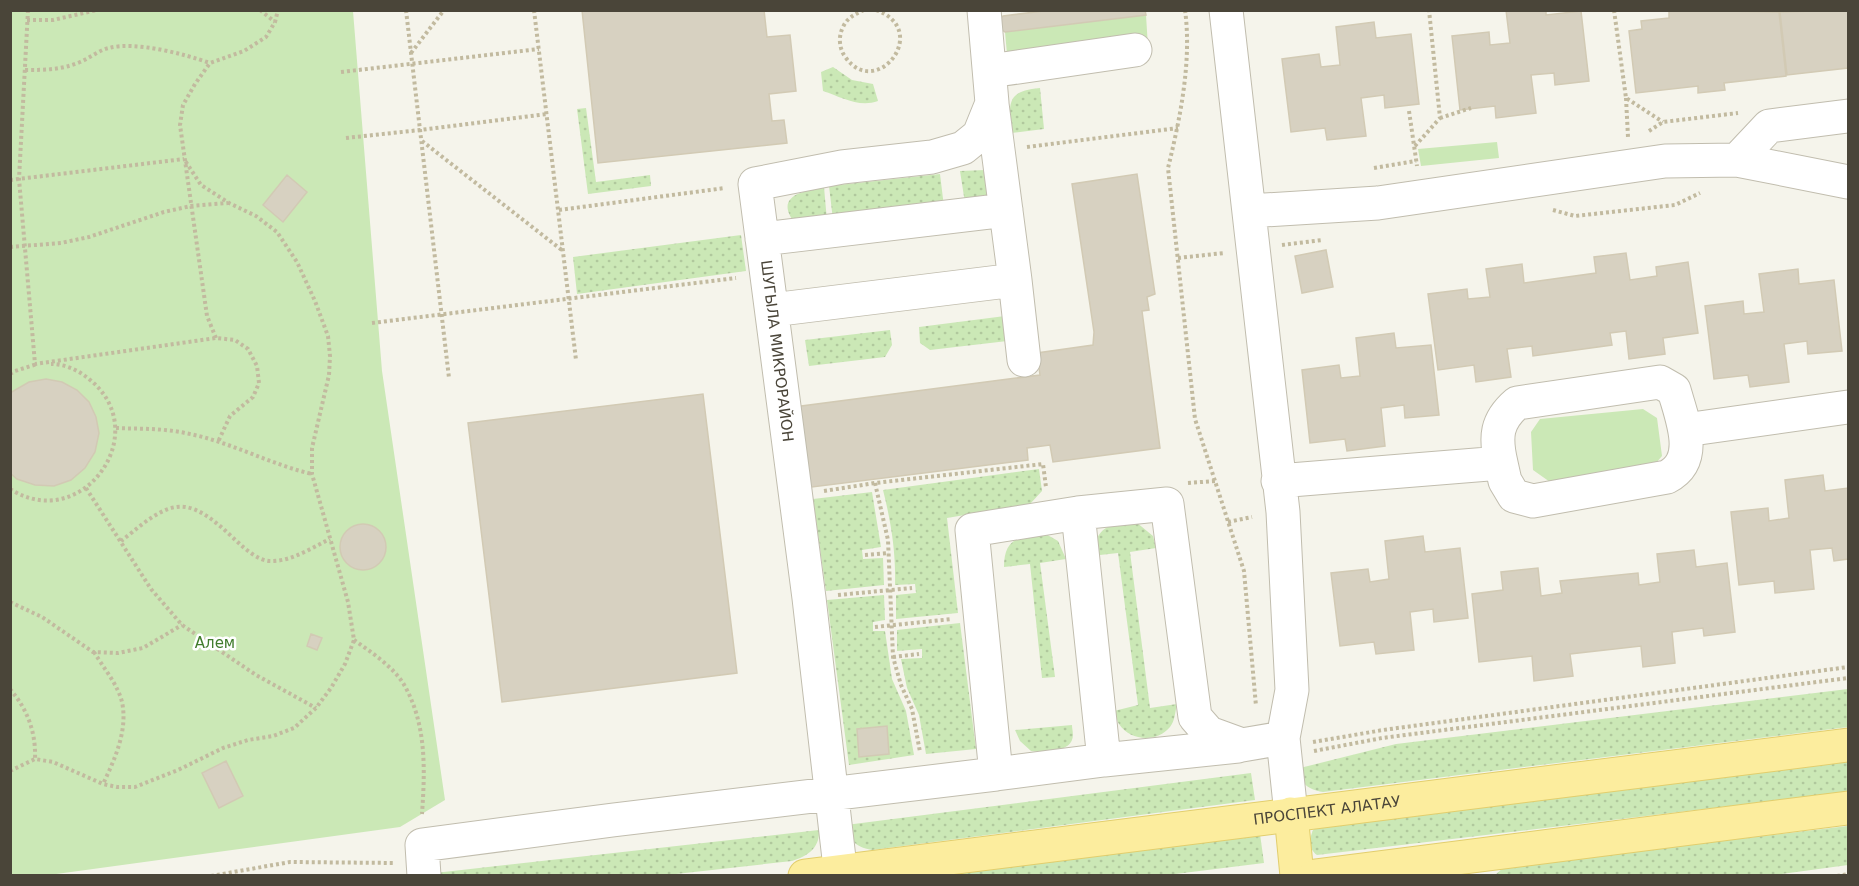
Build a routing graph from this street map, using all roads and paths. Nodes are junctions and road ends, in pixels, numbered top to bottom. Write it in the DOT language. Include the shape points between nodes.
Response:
graph roads {
  1 [pos="28,10"];
  2 [pos="97,10"];
  3 [pos="260,10"];
  4 [pos="278,10"];
  5 [pos="406,10"];
  6 [pos="444,10"];
  7 [pos="534,10"];
  8 [pos="864,10"];
  9 [pos="876,10"];
  10 [pos="984,10"];
  11 [pos="1185,10"];
  12 [pos="1226,10"];
  13 [pos="1429,10"];
  14 [pos="1614,10"];
  15 [pos="27,20"];
  16 [pos="275,22"];
  17 [pos="539,49"];
  18 [pos="1135,50"];
  19 [pos="411,53"];
  20 [pos="210,63"];
  21 [pos="412,64"];
  22 [pos="25,70"];
  23 [pos="990,71"];
  24 [pos="341,72"];
  25 [pos="1626,99"];
  26 [pos="992,103"];
  27 [pos="1471,108"];
  28 [pos="1409,111"];
  29 [pos="1744,112"];
  30 [pos="547,114"];
  31 [pos="1848,116"];
  32 [pos="1440,118"];
  33 [pos="1663,122"];
  34 [pos="1178,128"];
  35 [pos="420,130"];
  36 [pos="1646,133"];
  37 [pos="346,138"];
  38 [pos="421,140"];
  39 [pos="1628,144"];
  40 [pos="1414,147"];
  41 [pos="998,150"];
  42 [pos="183,159"];
  43 [pos="1416,160"];
  44 [pos="1737,160"];
  45 [pos="1374,168"];
  46 [pos="1418,173"];
  47 [pos="19,179"];
  48 [pos="10,180"];
  49 [pos="1848,182"];
  50 [pos="755,184"];
  51 [pos="1710,192"];
  52 [pos="229,203"];
  53 [pos="191,206"];
  54 [pos="1552,209"];
  55 [pos="559,210"];
  56 [pos="1006,210"];
  57 [pos="1249,211"];
  58 [pos="1333,238"];
  59 [pos="762,240"];
  60 [pos="25,246"];
  61 [pos="10,247"];
  62 [pos="1252,249"];
  63 [pos="564,251"];
  64 [pos="1178,258"];
  65 [pos="767,274"];
  66 [pos="1015,280"];
  67 [pos="569,299"];
  68 [pos="772,310"];
  69 [pos="442,315"];
  70 [pos="372,323"];
  71 [pos="216,338"];
  72 [pos="576,360"];
  73 [pos="1024,360"];
  74 [pos="35,364"];
  75 [pos="10,374"];
  76 [pos="449,378"];
  77 [pos="1848,407"];
  78 [pos="116,428"];
  79 [pos="1685,430"];
  80 [pos="218,442"];
  81 [pos="1501,463"];
  82 [pos="312,474"];
  83 [pos="1278,482"];
  84 [pos="875,483"];
  85 [pos="86,488"];
  86 [pos="10,489"];
  87 [pos="817,492"];
  88 [pos="1064,516"];
  89 [pos="330,539"];
  90 [pos="121,541"];
  91 [pos="889,553"];
  92 [pos="865,555"];
  93 [pos="912,588"];
  94 [pos="889,590"];
  95 [pos="808,597"];
  96 [pos="10,602"];
  97 [pos="980,616"];
  98 [pos="182,625"];
  99 [pos="891,626"];
  100 [pos="875,627"];
  101 [pos="354,640"];
  102 [pos="93,652"];
  103 [pos="919,654"];
  104 [pos="893,657"];
  105 [pos="1848,666"];
  106 [pos="1848,678"];
  107 [pos="10,689"];
  108 [pos="316,708"];
  109 [pos="1848,745"];
  110 [pos="1270,746"];
  111 [pos="35,759"];
  112 [pos="1104,760"];
  113 [pos="921,762"];
  114 [pos="10,771"];
  115 [pos="996,774"];
  116 [pos="103,784"];
  117 [pos="832,795"];
  118 [pos="1848,808"];
  119 [pos="1291,814"];
  120 [pos="423,860"];
  121 [pos="841,873"];
  122 [pos="1848,874"];
  123 [pos="805,876"];
  124 [pos="1298,876"];
  125 [pos="1315,876"];
  126 [pos="1838,876"];
  1 -- 15 [label="path"];
  2 -- 15 [label="path" via="52,20"];
  3 -- 16 [label="path"];
  4 -- 16 [label="path"];
  5 -- 19 [label="path"];
  6 -- 19 [label="path"];
  7 -- 17 [label="path"];
  8 -- 9 [label="path" via="848,20 839,37 850,63 869,71 888,64 899,47 897,27"];
  10 -- 23 [label="street"];
  11 -- 34 [label="path" via="1188,35"];
  12 -- 57 [label="street"];
  13 -- 32 [label="path"];
  14 -- 25 [label="path"];
  15 -- 22 [label="path"];
  16 -- 20 [label="path" via="266,37 244,51"];
  17 -- 21 [label="path"];
  17 -- 30 [label="path"];
  18 -- 23 [label="street"];
  19 -- 21 [label="path"];
  20 -- 22 [label="path" via="130,46 108,48 57,70"];
  20 -- 42 [label="path" via="183,105"];
  21 -- 24 [label="path"];
  21 -- 35 [label="path"];
  22 -- 47 [label="path"];
  23 -- 26 [label="street"];
  25 -- 33 [label="path"];
  25 -- 39 [label="path"];
  26 -- 41 [label="street"];
  26 -- 50 [label="street" via="980,135 963,148 932,157 842,167"];
  27 -- 32 [label="path"];
  28 -- 40 [label="path"];
  29 -- 33 [label="path"];
  30 -- 35 [label="path"];
  30 -- 55 [label="path"];
  31 -- 44 [label="street" via="1769,126"];
  32 -- 40 [label="path"];
  33 -- 36 [label="path"];
  34 -- 41 [label="path"];
  34 -- 64 [label="path" via="1168,168"];
  35 -- 37 [label="path"];
  35 -- 38 [label="path"];
  38 -- 63 [label="path"];
  38 -- 69 [label="path"];
  40 -- 43 [label="path"];
  41 -- 56 [label="street"];
  42 -- 47 [label="path"];
  42 -- 52 [label="path" via="201,184"];
  42 -- 53 [label="path"];
  43 -- 45 [label="path"];
  43 -- 46 [label="path"];
  44 -- 49 [label="street"];
  44 -- 57 [label="street" via="1665,161 1378,202"];
  47 -- 48 [label="path"];
  47 -- 60 [label="path"];
  50 -- 55 [label="path"];
  50 -- 59 [label="street, ШУГЫЛА МИКРОРАЙОН"];
  51 -- 54 [label="path" via="1675,205 1575,216"];
  52 -- 53 [label="path"];
  52 -- 82 [label="path" via="277,232 297,262 328,336 329,375 312,448"];
  53 -- 60 [label="path" via="79,239"];
  53 -- 71 [label="path" via="207,316"];
  55 -- 63 [label="path"];
  56 -- 59 [label="street"];
  56 -- 66 [label="street"];
  57 -- 62 [label="street"];
  58 -- 62 [label="path"];
  59 -- 65 [label="street, ШУГЫЛА МИКРОРАЙОН"];
  60 -- 61 [label="path"];
  60 -- 74 [label="path"];
  62 -- 64 [label="path"];
  62 -- 83 [label="street"];
  63 -- 67 [label="path"];
  64 -- 110 [label="path" via="1195,419 1244,571"];
  65 -- 67 [label="path"];
  65 -- 68 [label="street, ШУГЫЛА МИКРОРАЙОН"];
  66 -- 68 [label="street"];
  66 -- 73 [label="street"];
  67 -- 69 [label="path"];
  67 -- 72 [label="path"];
  68 -- 95 [label="street, ШУГЫЛА МИКРОРАЙОН"];
  69 -- 70 [label="path"];
  69 -- 76 [label="path"];
  71 -- 74 [label="path"];
  71 -- 80 [label="path" via="235,340 248,349 259,383 252,397 230,416"];
  74 -- 75 [label="path"];
  74 -- 78 [label="path" via="58,364 80,372 98,386 111,405"];
  77 -- 79 [label="street"];
  78 -- 80 [label="path" via="185,433"];
  78 -- 85 [label="path" via="113,451 102,472"];
  79 -- 81 [label="street" via="1684,460 1667,477 1533,501 1514,496 1504,482"];
  79 -- 81 [label="street" via="1674,390 1660,382 1517,403 1504,414 1501,424 1496,443"];
  80 -- 82 [label="path"];
  81 -- 83 [label="street"];
  82 -- 89 [label="path"];
  83 -- 110 [label="street" via="1292,690"];
  84 -- 87 [label="path"];
  84 -- 88 [label="path" via="1043,464"];
  84 -- 91 [label="path"];
  85 -- 86 [label="path" via="65,498 42,501"];
  85 -- 90 [label="path"];
  88 -- 97 [label="street" via="972,530"];
  88 -- 110 [label="street" via="1167,504 1196,717 1209,733"];
  88 -- 112 [label="street"];
  89 -- 90 [label="path" via="282,560 266,561 251,554 204,514 175,507 159,513"];
  89 -- 101 [label="path"];
  90 -- 98 [label="path" via="151,589"];
  91 -- 92 [label="path"];
  91 -- 94 [label="path"];
  93 -- 94 [label="path"];
  94 -- 95 [label="path"];
  94 -- 99 [label="path"];
  95 -- 117 [label="street, ШУГЫЛА МИКРОРАЙОН"];
  96 -- 102 [label="path" via="42,617"];
  97 -- 99 [label="path"];
  97 -- 115 [label="street"];
  98 -- 102 [label="path" via="143,648 118,654"];
  98 -- 108 [label="path" via="247,669"];
  99 -- 100 [label="path"];
  99 -- 104 [label="path"];
  101 -- 108 [label="path" via="345,664"];
  101 -- 120 [label="path" via="402,682 416,712 423,745"];
  102 -- 116 [label="path" via="122,701 119,747"];
  103 -- 104 [label="path"];
  104 -- 113 [label="path" via="912,709"];
  105 -- 110 [label="path"];
  106 -- 110 [label="path" via="1382,738"];
  107 -- 111 [label="path" via="31,724"];
  108 -- 116 [label="path" via="294,728 223,748 135,787"];
  109 -- 119 [label="main road, ПРОСПЕКТ АЛАТАУ"];
  110 -- 112 [label="street"];
  110 -- 119 [label="street"];
  111 -- 114 [label="path"];
  111 -- 116 [label="path" via="53,762"];
  112 -- 115 [label="street"];
  115 -- 117 [label="street"];
  117 -- 120 [label="street" via="613,820"];
  117 -- 121 [label="street, ШУГЫЛА МИКРОРАЙОН"];
  118 -- 125 [label="main road"];
  119 -- 121 [label="main road, ПРОСПЕКТ АЛАТАУ"];
  119 -- 124 [label="main road"];
  121 -- 123 [label="main road, ПРОСПЕКТ АЛАТАУ"];
  122 -- 126 [label="path"];
}
